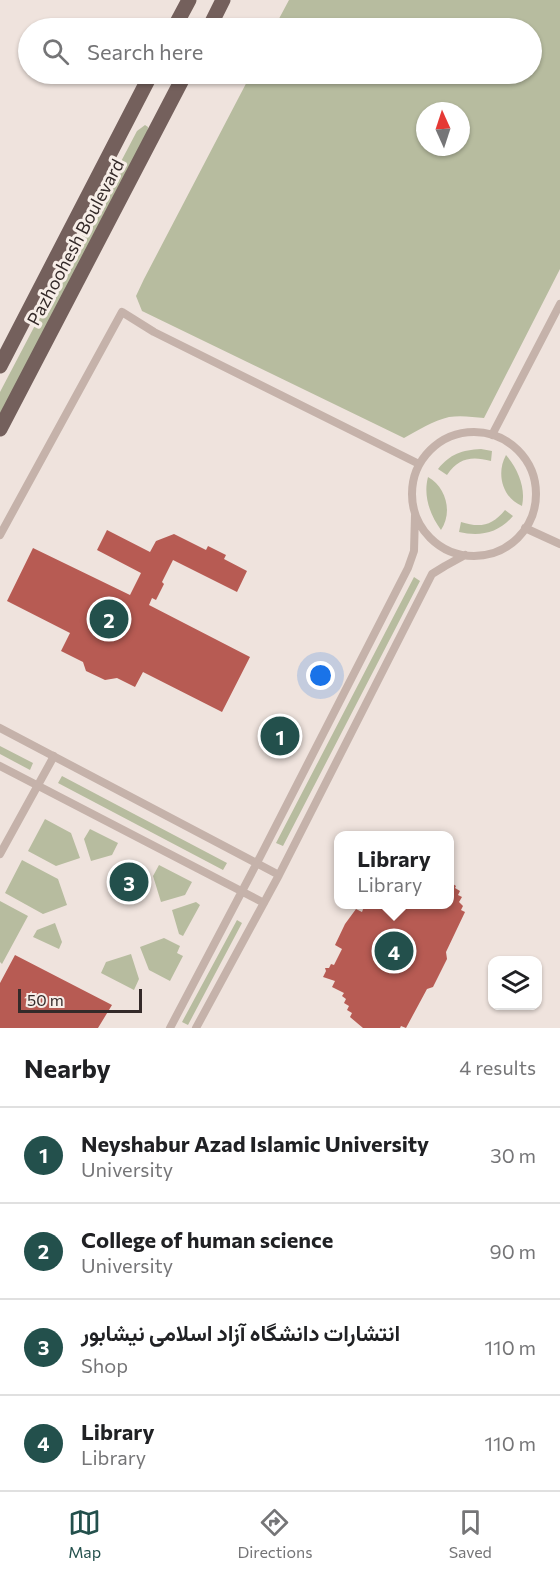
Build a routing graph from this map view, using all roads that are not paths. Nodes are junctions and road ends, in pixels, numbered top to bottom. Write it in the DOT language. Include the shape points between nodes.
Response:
graph roads {
  1 [pos="189,0"];
  2 [pos="223,0"];
  3 [pos="179,18"];
  4 [pos="213,18"];
  5 [pos="145,84"];
  6 [pos="180,84"];
  7 [pos="560,304"];
  8 [pos="0,366"];
  9 [pos="0,429"];
  10 [pos="492,435"];
  11 [pos="419,464"];
  12 [pos="415,514"];
  13 [pos="525,528"];
  14 [pos="0,535"];
  15 [pos="560,544"];
  16 [pos="465,555"];
  17 [pos="0,728"];
  18 [pos="54,756"];
  19 [pos="0,766"];
  20 [pos="37,785"];
  21 [pos="0,854"];
  22 [pos="256,864"];
  23 [pos="279,875"];
  24 [pos="242,891"];
  25 [pos="264,903"];
  26 [pos="171,1028"];
  27 [pos="196,1028"];
  1 -- 3 [label="main road"];
  2 -- 4 [label="main road"];
  5 -- 8 [label="main road, Pazhoohesh Boulevard"];
  6 -- 9 [label="main road, Pazhoohesh Boulevard"];
  7 -- 10 [label="lane"];
  10 -- 11 [label="lane" via="477,431 455,434 430,449"];
  10 -- 13 [label="lane" via="513,445 534,476 537,494"];
  11 -- 12 [label="lane" via="413,482"];
  11 -- 14 [label="lane" via="164,338 122,312"];
  12 -- 16 [label="lane" via="436,543"];
  12 -- 22 [label="lane" via="414,551 408,568"];
  13 -- 15 [label="lane"];
  13 -- 16 [label="lane" via="505,548 485,555"];
  16 -- 23 [label="lane" via="432,574"];
  17 -- 18 [label="lane"];
  18 -- 20 [label="lane"];
  18 -- 22 [label="lane"];
  19 -- 20 [label="lane"];
  20 -- 21 [label="lane"];
  20 -- 24 [label="lane"];
  22 -- 23 [label="lane"];
  22 -- 24 [label="lane"];
  23 -- 25 [label="lane"];
  24 -- 25 [label="lane"];
  24 -- 26 [label="lane"];
  25 -- 27 [label="lane"];
}
